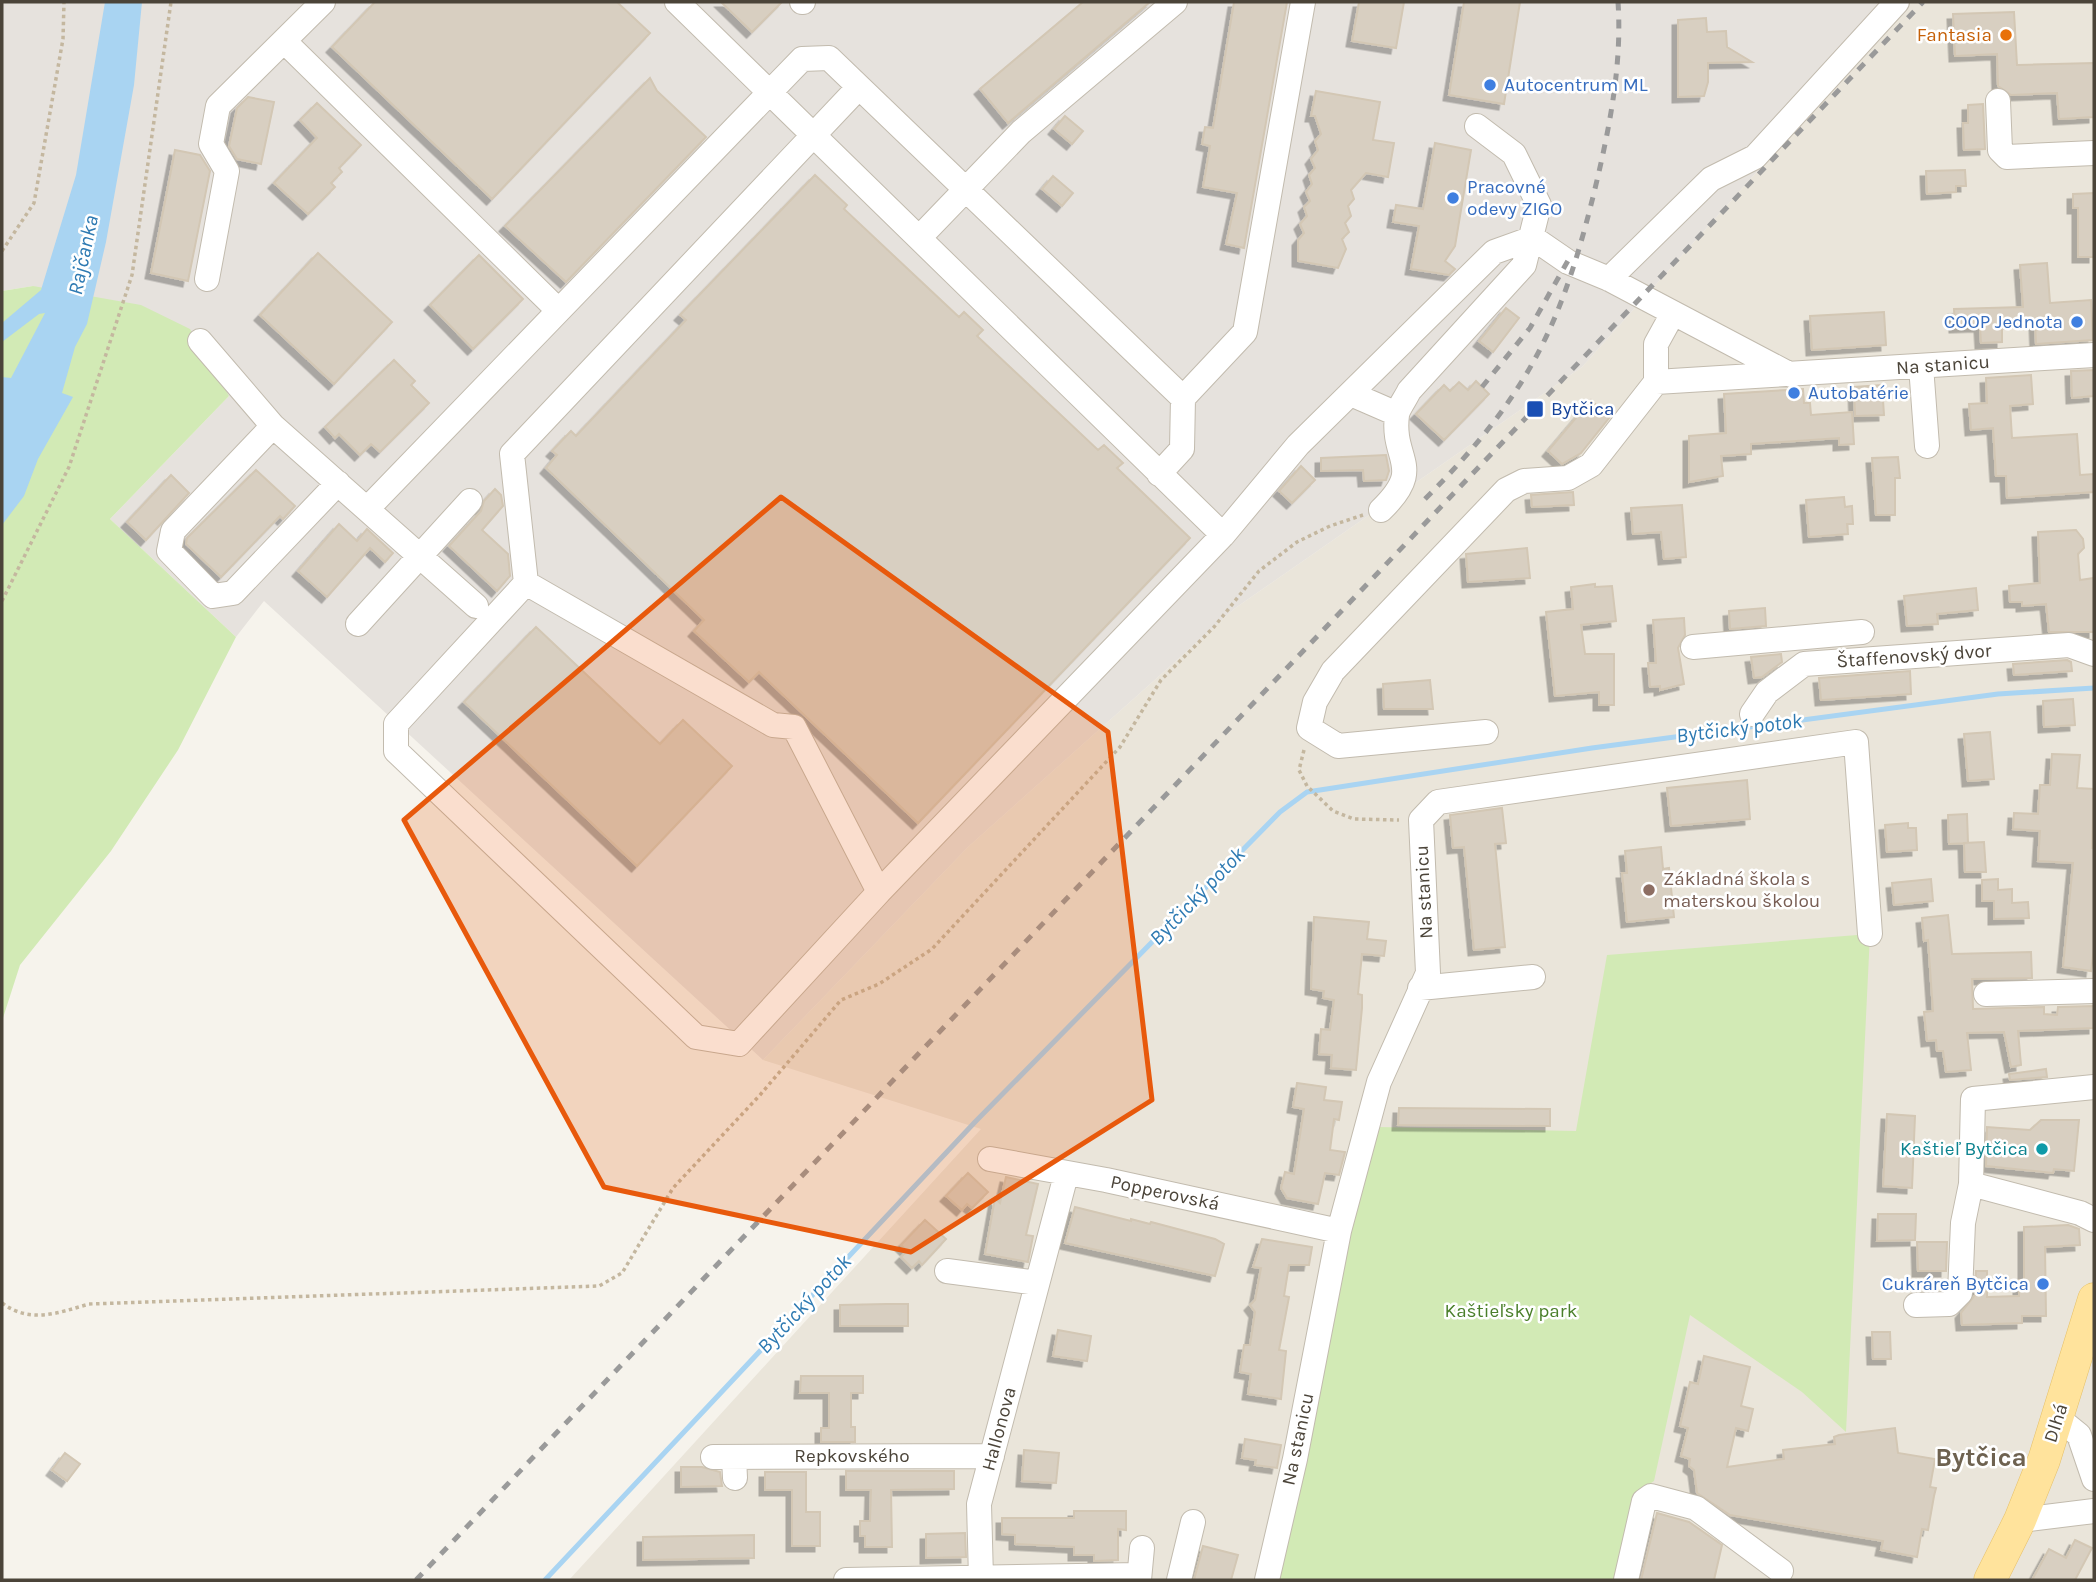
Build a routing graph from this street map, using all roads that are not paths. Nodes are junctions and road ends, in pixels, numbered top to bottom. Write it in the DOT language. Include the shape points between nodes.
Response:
graph roads {
  1 [pos="323,2"];
  2 [pos="677,2"];
  3 [pos="1175,2"];
  4 [pos="1303,2"];
  5 [pos="1897,2"];
  6 [pos="284,41"];
  7 [pos="859,87"];
  8 [pos="768,90"];
  9 [pos="1998,102"];
  10 [pos="1477,126"];
  11 [pos="814,135"];
  12 [pos="2094,153"];
  13 [pos="967,190"];
  14 [pos="919,238"];
  15 [pos="1533,239"];
  16 [pos="207,279"];
  17 [pos="1609,279"];
  18 [pos="558,310"];
  19 [pos="1672,315"];
  20 [pos="200,341"];
  21 [pos="2094,355"];
  22 [pos="1921,366"];
  23 [pos="1791,375"];
  24 [pos="1656,382"];
  25 [pos="1351,394"];
  26 [pos="1183,398"];
  27 [pos="1397,414"];
  28 [pos="273,426"];
  29 [pos="1927,446"];
  30 [pos="1159,474"];
  31 [pos="338,483"];
  32 [pos="470,501"];
  33 [pos="368,508"];
  34 [pos="1381,510"];
  35 [pos="1223,535"];
  36 [pos="420,555"];
  37 [pos="526,583"];
  38 [pos="476,606"];
  39 [pos="358,624"];
  40 [pos="1693,647"];
  41 [pos="2094,654"];
  42 [pos="1865,659"];
  43 [pos="1752,714"];
  44 [pos="1486,732"];
  45 [pos="879,892"];
  46 [pos="1870,934"];
  47 [pos="1533,977"];
  48 [pos="1420,988"];
  49 [pos="2094,991"];
  50 [pos="1986,995"];
  51 [pos="2094,1087"];
  52 [pos="990,1159"];
  53 [pos="1066,1175"];
  54 [pos="1971,1184"];
  55 [pos="2094,1220"];
  56 [pos="1339,1231"];
  57 [pos="947,1271"];
  58 [pos="1037,1283"];
  59 [pos="2094,1299"];
  60 [pos="1916,1305"];
  61 [pos="2085,1360"];
  62 [pos="2058,1418"];
  63 [pos="992,1456"];
  64 [pos="727,1464"];
  65 [pos="2094,1479"];
  66 [pos="2094,1511"];
  67 [pos="2020,1520"];
  68 [pos="1193,1522"];
  69 [pos="1142,1548"];
  70 [pos="1781,1571"];
  71 [pos="981,1578"];
  72 [pos="1139,1578"];
  73 [pos="846,1580"];
  74 [pos="1179,1580"];
  75 [pos="1267,1580"];
  76 [pos="1626,1580"];
  77 [pos="1990,1580"];
  1 -- 6 [label="street"];
  2 -- 8 [label="street"];
  3 -- 13 [label="street" via="1021,132"];
  4 -- 26 [label="street" via="1245,332"];
  5 -- 17 [label="street" via="1755,156 1711,179"];
  6 -- 16 [label="street" via="218,106 212,144 227,171"];
  6 -- 18 [label="street"];
  7 -- 8 [label="street" via="829,58 802,59"];
  7 -- 11 [label="street"];
  7 -- 13 [label="street"];
  8 -- 11 [label="street"];
  8 -- 18 [label="street"];
  9 -- 12 [label="street" via="2000,150 2007,157"];
  10 -- 15 [label="street" via="1514,154 1539,205"];
  11 -- 14 [label="street"];
  11 -- 37 [label="street" via="512,454"];
  13 -- 14 [label="street"];
  13 -- 26 [label="street"];
  14 -- 30 [label="street"];
  15 -- 17 [label="street" via="1568,262"];
  15 -- 25 [label="street" via="1494,252"];
  15 -- 27 [label="street" via="1524,265 1409,391"];
  17 -- 19 [label="street"];
  18 -- 33 [label="street"];
  19 -- 23 [label="street"];
  19 -- 24 [label="street" via="1656,344"];
  20 -- 28 [label="street"];
  21 -- 22 [label="street, Na stanicu"];
  22 -- 23 [label="street, Na stanicu"];
  22 -- 29 [label="street"];
  23 -- 24 [label="street, Na stanicu"];
  24 -- 44 [label="street" via="1591,465 1568,478 1524,481 1506,490 1333,671 1315,702 1309,727 1338,746"];
  25 -- 27 [label="street"];
  25 -- 35 [label="street" via="1298,445"];
  26 -- 30 [label="street" via="1182,449"];
  27 -- 34 [label="street" via="1406,472 1400,492"];
  28 -- 31 [label="street"];
  28 -- 31 [label="street" via="173,531 169,551 212,596 233,593"];
  30 -- 35 [label="street"];
  31 -- 33 [label="street"];
  32 -- 36 [label="street"];
  33 -- 36 [label="street"];
  35 -- 45 [label="street"];
  36 -- 38 [label="street"];
  36 -- 39 [label="street"];
  37 -- 45 [label="street" via="773,725 794,727"];
  37 -- 45 [label="street" via="396,724 396,751 696,1037 738,1044"];
  40 -- 42 [label="street" via="1862,627"];
  41 -- 42 [label="street, Štaffenovský dvor" via="2069,645"];
  42 -- 43 [label="street, Štaffenovský dvor" via="1804,664 1768,692"];
  46 -- 48 [label="street, Na stanicu" via="1856,742 1438,802 1421,820 1428,973"];
  47 -- 48 [label="street"];
  48 -- 56 [label="street, Na stanicu" via="1378,1082"];
  49 -- 50 [label="street"];
  51 -- 54 [label="street" via="1973,1099"];
  52 -- 53 [label="street, Popperovská"];
  53 -- 56 [label="street, Popperovská"];
  53 -- 58 [label="street, Hallonova"];
  54 -- 55 [label="street"];
  54 -- 60 [label="street" via="1963,1223 1960,1293 1949,1304"];
  56 -- 75 [label="street, Na stanicu" via="1296,1458"];
  57 -- 58 [label="street"];
  58 -- 63 [label="street, Hallonova"];
  59 -- 61 [label="main road, Dlhá"];
  61 -- 62 [label="main road, Dlhá"];
  62 -- 65 [label="street" via="2079,1435"];
  62 -- 67 [label="main road, Dlhá"];
  63 -- 64 [label="street, Repkovského"];
  63 -- 71 [label="street, Hallonova" via="979,1504"];
  66 -- 67 [label="street"];
  67 -- 77 [label="main road, Dlhá"];
  68 -- 74 [label="street"];
  69 -- 72 [label="street"];
  70 -- 76 [label="street" via="1696,1507 1651,1496 1644,1501"];
  71 -- 72 [label="street"];
  71 -- 73 [label="street"];
}
